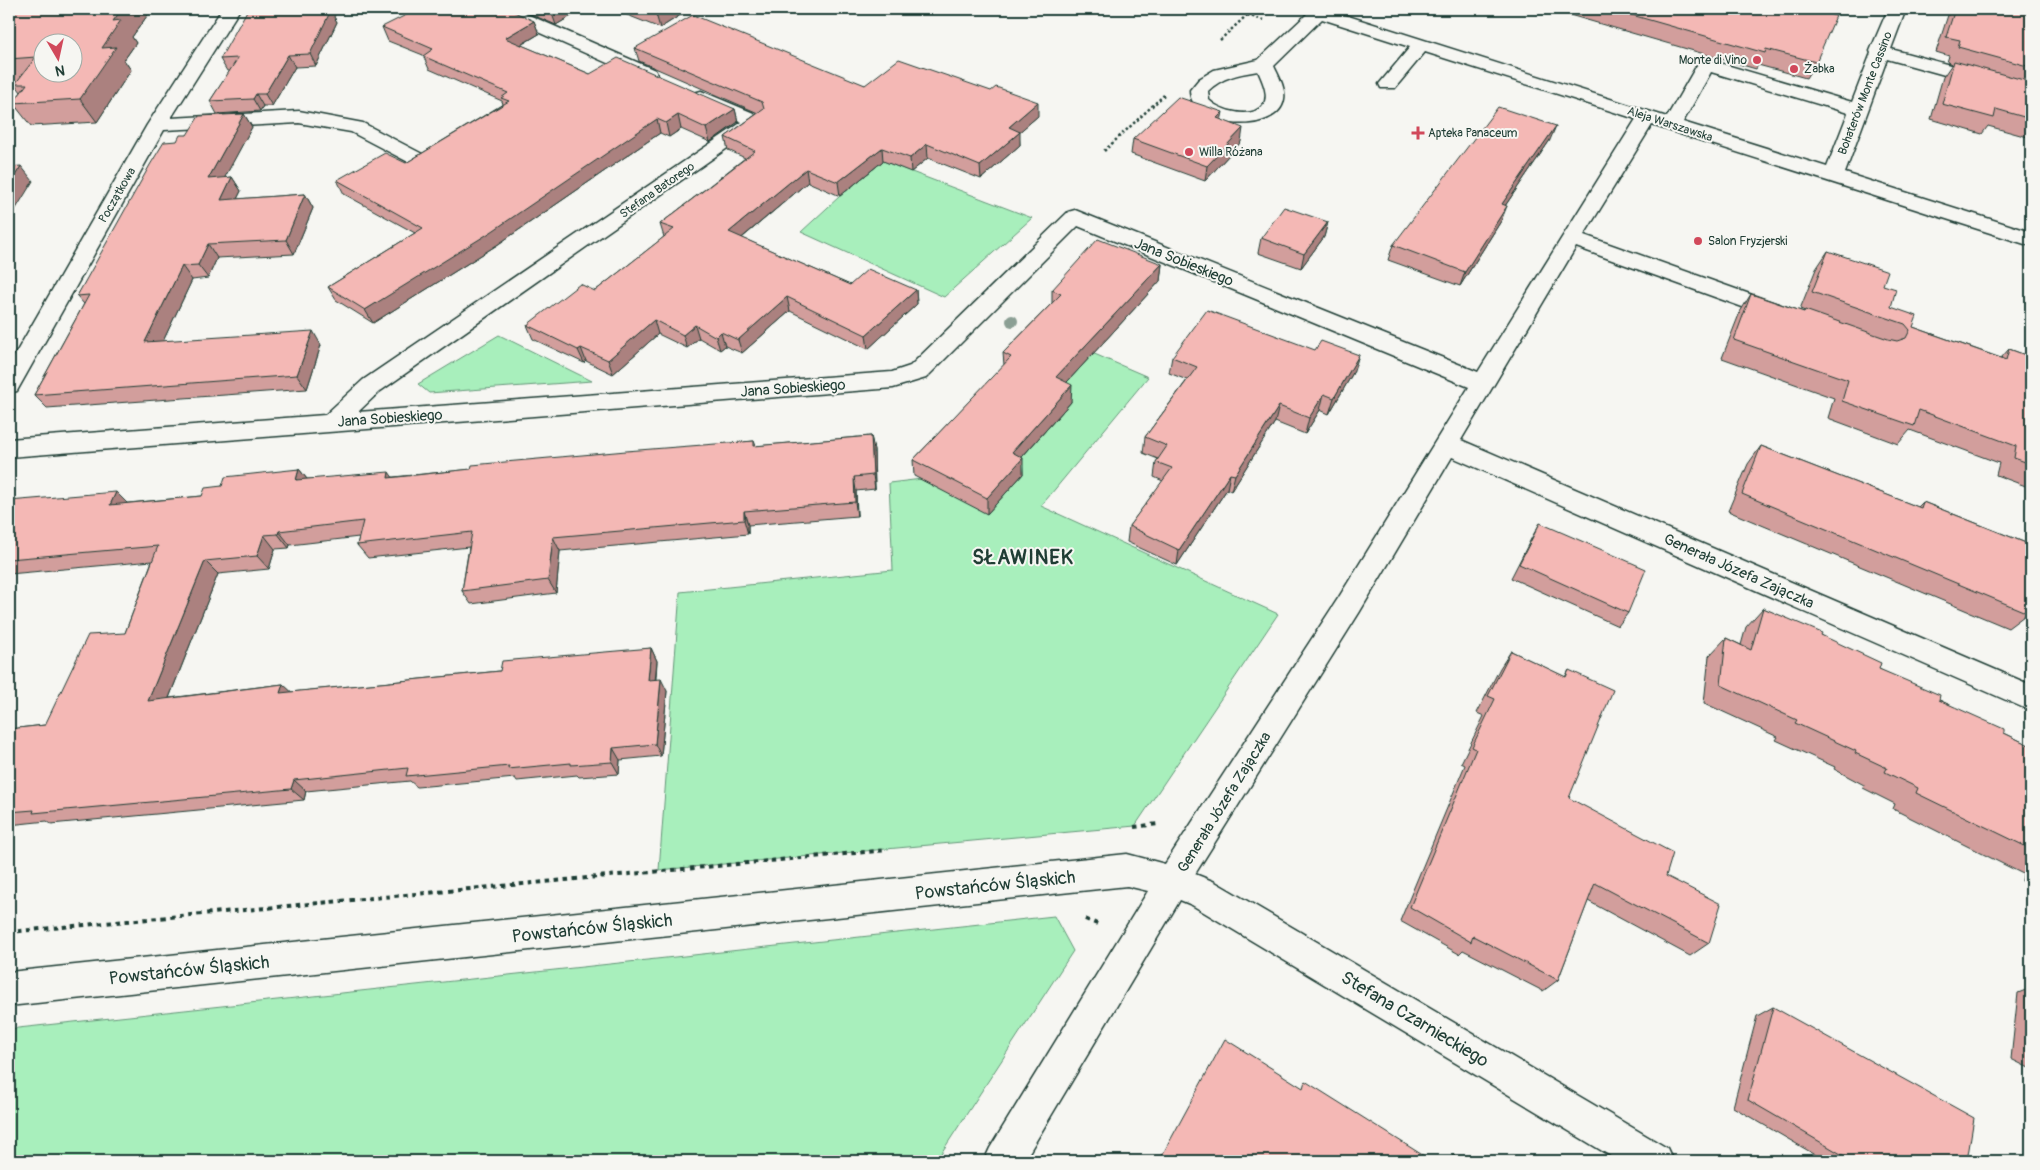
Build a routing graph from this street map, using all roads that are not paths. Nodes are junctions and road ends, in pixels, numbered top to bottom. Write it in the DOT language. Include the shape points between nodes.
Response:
graph roads {
  1 [pos="231,9"];
  2 [pos="501,9"];
  3 [pos="1897,9"];
  4 [pos="1314,10"];
  5 [pos="1421,45"];
  6 [pos="1879,51"];
  7 [pos="1264,65"];
  8 [pos="1388,84"];
  9 [pos="2031,93"];
  10 [pos="1858,110"];
  11 [pos="1646,117"];
  12 [pos="157,125"];
  13 [pos="1671,125"];
  14 [pos="421,161"];
  15 [pos="1833,177"];
  16 [pos="1570,238"];
  17 [pos="2031,239"];
  18 [pos="1800,320"];
  19 [pos="1483,383"];
  20 [pos="9,385"];
  21 [pos="333,422"];
  22 [pos="1446,444"];
  23 [pos="9,448"];
  24 [pos="2031,698"];
  25 [pos="1174,882"];
  26 [pos="9,989"];
  27 [pos="1003,1161"];
  28 [pos="1654,1161"];
  1 -- 12 [label="street, Początkowa"];
  2 -- 21 [label="street, Stefana Batorego" via="756,121 371,386"];
  3 -- 6 [label="street, Bohaterów Monte Cassino"];
  4 -- 5 [label="street, Aleja Warszawska"];
  4 -- 7 [label="street"];
  5 -- 8 [label="street"];
  5 -- 11 [label="street, Aleja Warszawska"];
  6 -- 9 [label="street"];
  6 -- 10 [label="street, Bohaterów Monte Cassino"];
  10 -- 13 [label="street" via="1706,65 1684,109"];
  10 -- 15 [label="street, Bohaterów Monte Cassino"];
  11 -- 13 [label="street, Aleja Warszawska"];
  11 -- 16 [label="street, Generała Józefa Zajączka"];
  12 -- 14 [label="street" via="299,117 356,127"];
  12 -- 20 [label="street, Początkowa"];
  13 -- 15 [label="street, Aleja Warszawska"];
  15 -- 17 [label="street, Aleja Warszawska"];
  16 -- 18 [label="street"];
  16 -- 19 [label="street, Generała Józefa Zajączka"];
  19 -- 21 [label="street, Jana Sobieskiego" via="1075,217 928,364 908,377"];
  19 -- 22 [label="street, Generała Józefa Zajączka"];
  21 -- 23 [label="street, Jana Sobieskiego"];
  22 -- 24 [label="street, Generała Józefa Zajączka"];
  22 -- 25 [label="street, Generała Józefa Zajączka"];
  25 -- 26 [label="street, Powstańców Śląskich" via="1127,870"];
  25 -- 27 [label="street, Generała Józefa Zajączka"];
  25 -- 28 [label="street, Stefana Czarnieckiego" via="1203,893"];
}
